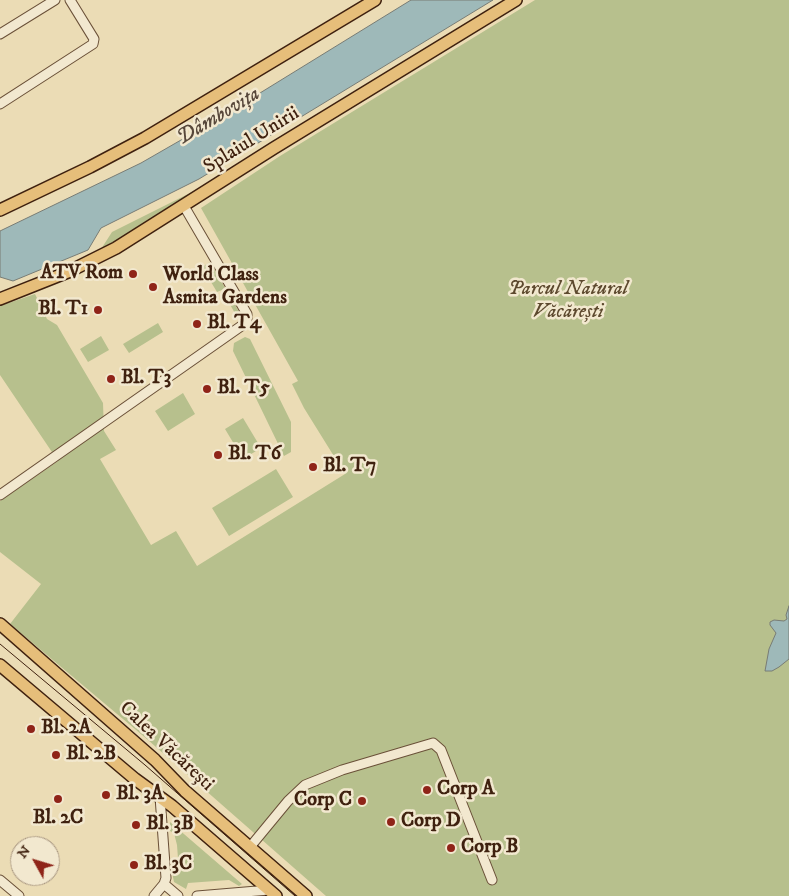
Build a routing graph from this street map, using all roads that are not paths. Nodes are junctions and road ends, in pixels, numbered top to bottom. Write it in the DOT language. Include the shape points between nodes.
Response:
graph roads {
  1 [pos="55,0"];
  2 [pos="70,0"];
  3 [pos="375,0"];
  4 [pos="516,0"];
  5 [pos="0,34"];
  6 [pos="0,104"];
  7 [pos="184,206"];
  8 [pos="0,210"];
  9 [pos="0,298"];
  10 [pos="0,495"];
  11 [pos="0,624"];
  12 [pos="0,634"];
  13 [pos="0,656"];
  14 [pos="0,666"];
  15 [pos="185,791"];
  16 [pos="160,797"];
  17 [pos="172,806"];
  18 [pos="250,847"];
  19 [pos="0,880"];
  20 [pos="492,880"];
  21 [pos="164,884"];
  22 [pos="272,893"];
  23 [pos="19,896"];
  24 [pos="154,896"];
  25 [pos="178,896"];
  26 [pos="197,896"];
  27 [pos="306,896"];
  1 -- 5 [label="street"];
  2 -- 6 [label="street" via="94,39 93,44"];
  3 -- 8 [label="main road" via="145,138"];
  4 -- 7 [label="main road, Splaiul Unirii"];
  7 -- 9 [label="main road, Splaiul Unirii" via="94,260"];
  7 -- 10 [label="street" via="247,314 248,322"];
  11 -- 15 [label="main road, Calea Văcărești" via="155,760"];
  12 -- 15 [label="main road"];
  13 -- 17 [label="main road" via="140,774"];
  14 -- 16 [label="main road, Calea Văcărești"];
  15 -- 18 [label="main road, Calea Văcărești"];
  16 -- 17 [label="main road, Calea Văcărești"];
  16 -- 21 [label="street"];
  17 -- 22 [label="main road, Calea Văcărești"];
  18 -- 20 [label="street" via="305,785 342,770 433,743 441,750"];
  18 -- 27 [label="main road, Calea Văcărești"];
  19 -- 23 [label="street"];
  21 -- 24 [label="street"];
  21 -- 25 [label="street"];
  22 -- 26 [label="street"];
}
